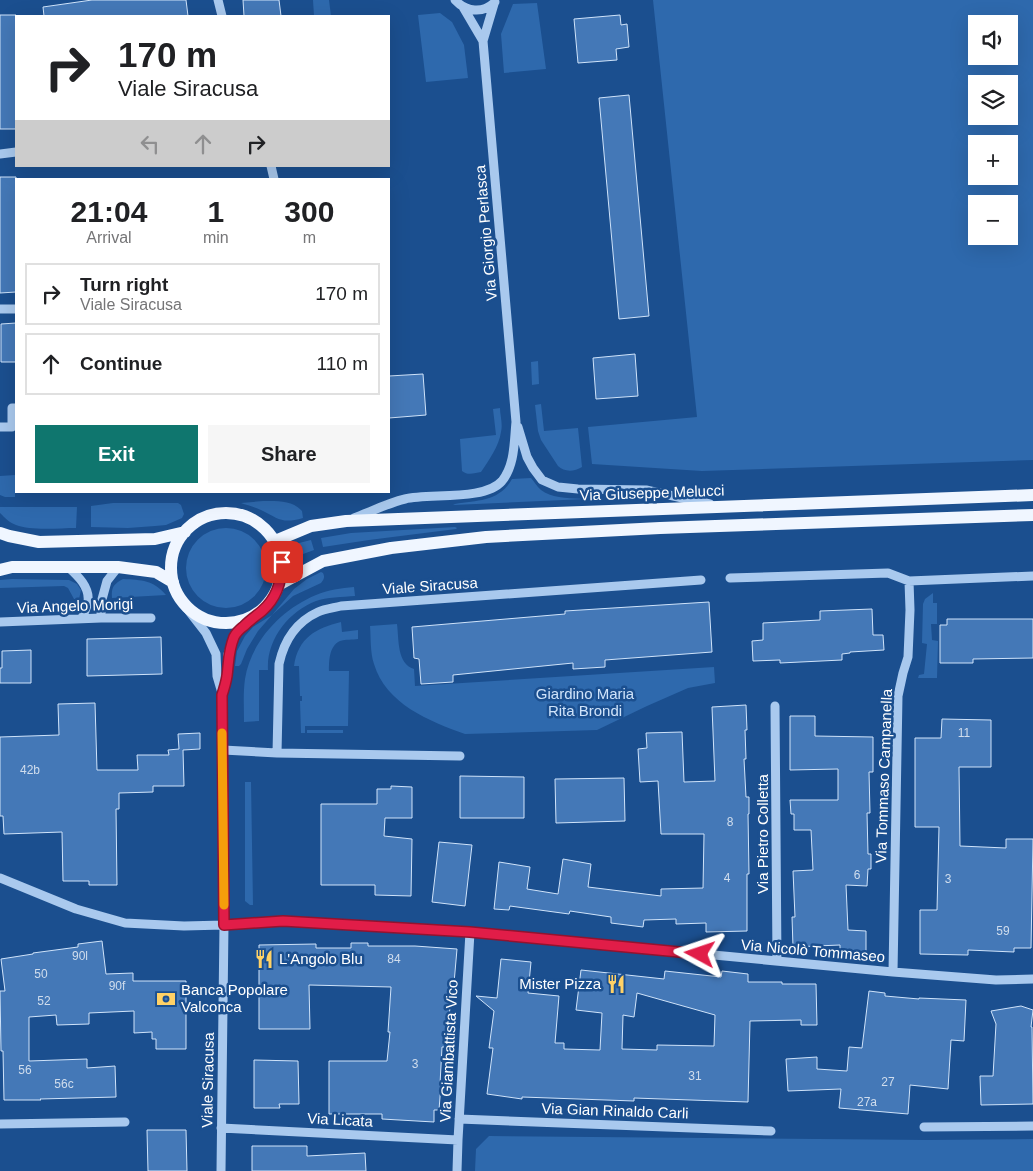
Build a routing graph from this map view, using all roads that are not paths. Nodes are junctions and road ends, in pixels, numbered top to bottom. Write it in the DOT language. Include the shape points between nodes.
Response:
graph roads {
  1 [pos="218,0"];
  2 [pos="455,0"];
  3 [pos="496,2"];
  4 [pos="463,6"];
  5 [pos="222,15"];
  6 [pos="483,41"];
  7 [pos="15,152"];
  8 [pos="0,154"];
  9 [pos="0,309"];
  10 [pos="15,309"];
  11 [pos="15,408"];
  12 [pos="516,422"];
  13 [pos="0,427"];
  14 [pos="1033,495"];
  15 [pos="722,506"];
  16 [pos="1033,514"];
  17 [pos="346,521"];
  18 [pos="185,532"];
  19 [pos="0,533"];
  20 [pos="275,541"];
  21 [pos="68,567"];
  22 [pos="118,567"];
  23 [pos="0,570"];
  24 [pos="1033,576"];
  25 [pos="730,578"];
  26 [pos="701,580"];
  27 [pos="909,581"];
  28 [pos="172,582"];
  29 [pos="280,584"];
  30 [pos="185,606"];
  31 [pos="82,618"];
  32 [pos="100,618"];
  33 [pos="151,618"];
  34 [pos="251,618"];
  35 [pos="0,622"];
  36 [pos="222,695"];
  37 [pos="775,706"];
  38 [pos="223,750"];
  39 [pos="277,753"];
  40 [pos="460,756"];
  41 [pos="0,878"];
  42 [pos="224,925"];
  43 [pos="470,932"];
  44 [pos="777,961"];
  45 [pos="893,972"];
  46 [pos="1033,979"];
  47 [pos="459,1119"];
  48 [pos="125,1122"];
  49 [pos="0,1124"];
  50 [pos="1033,1126"];
  51 [pos="924,1127"];
  52 [pos="221,1128"];
  53 [pos="771,1130"];
  54 [pos="458,1140"];
  55 [pos="221,1171"];
  56 [pos="457,1171"];
  1 -- 5 [label="street"];
  2 -- 4 [label="street, Via Giorgio Perlasca"];
  3 -- 4 [label="street, Via Giorgio Perlasca" via="484,9"];
  3 -- 6 [label="street, Via Giorgio Perlasca"];
  4 -- 6 [label="street, Via Giorgio Perlasca"];
  6 -- 12 [label="street, Via Giorgio Perlasca"];
  7 -- 8 [label="street"];
  9 -- 10 [label="street"];
  11 -- 13 [label="street" via="12,408 12,427"];
  12 -- 15 [label="street, Via Giorgio Perlasca" via="533,468 542,480 558,487 646,490"];
  12 -- 17 [label="street, Via Giorgio Perlasca" via="509,470 501,482 487,491 405,499"];
  14 -- 15 [label="main road, Via Giuseppe Melucci"];
  15 -- 17 [label="main road, Via Giuseppe Melucci"];
  16 -- 29 [label="main road" via="486,537 391,548 323,561"];
  17 -- 20 [label="main road, Via Giuseppe Melucci" via="311,526"];
  18 -- 19 [label="main road" via="156,539 39,542"];
  18 -- 20 [label="main road" via="215,514 238,514 259,523"];
  18 -- 28 [label="main road" via="178,540 171,560"];
  20 -- 29 [label="main road" via="282,562"];
  21 -- 22 [label="main road"];
  21 -- 23 [label="main road"];
  21 -- 31 [label="street" via="80,578 87,591 88,602"];
  22 -- 28 [label="main road" via="156,572"];
  22 -- 32 [label="street" via="107,581"];
  24 -- 27 [label="street"];
  25 -- 27 [label="street" via="888,573"];
  26 -- 39 [label="street, Viale Siracusa" via="341,606 319,612 291,633 281,655"];
  27 -- 45 [label="street, Via Tommaso Campanella" via="908,657 898,696"];
  28 -- 30 [label="main road"];
  29 -- 34 [label="main road" via="269,604"];
  30 -- 34 [label="main road" via="199,617 216,623 228,624"];
  30 -- 36 [label="street, Viale Siracusa" via="206,633 216,654"];
  31 -- 32 [label="street, Via Angelo Morigi"];
  31 -- 35 [label="street, Via Angelo Morigi"];
  32 -- 33 [label="street, Via Angelo Morigi"];
  34 -- 36 [label="street, Viale Siracusa" via="235,635 228,654"];
  36 -- 38 [label="street, Viale Siracusa"];
  37 -- 44 [label="street, Via Pietro Colletta"];
  38 -- 39 [label="street"];
  38 -- 42 [label="street, Viale Siracusa"];
  39 -- 40 [label="street"];
  41 -- 42 [label="street, Via Nicolò Tommaseo" via="76,909 125,923"];
  42 -- 43 [label="street, Via Nicolò Tommaseo" via="283,921"];
  42 -- 52 [label="street, Viale Siracusa"];
  43 -- 44 [label="street, Via Nicolò Tommaseo"];
  43 -- 47 [label="street, Via Giambattista Vico"];
  44 -- 45 [label="street, Via Nicolò Tommaseo"];
  45 -- 46 [label="street, Via Nicolò Tommaseo" via="996,980"];
  47 -- 53 [label="street, Via Gian Rinaldo Carli"];
  47 -- 54 [label="street, Via Giambattista Vico"];
  48 -- 49 [label="street"];
  50 -- 51 [label="street"];
  52 -- 54 [label="street, Via Licata"];
  52 -- 55 [label="street, Viale Siracusa"];
  54 -- 56 [label="street, Via Giambattista Vico"];
}
